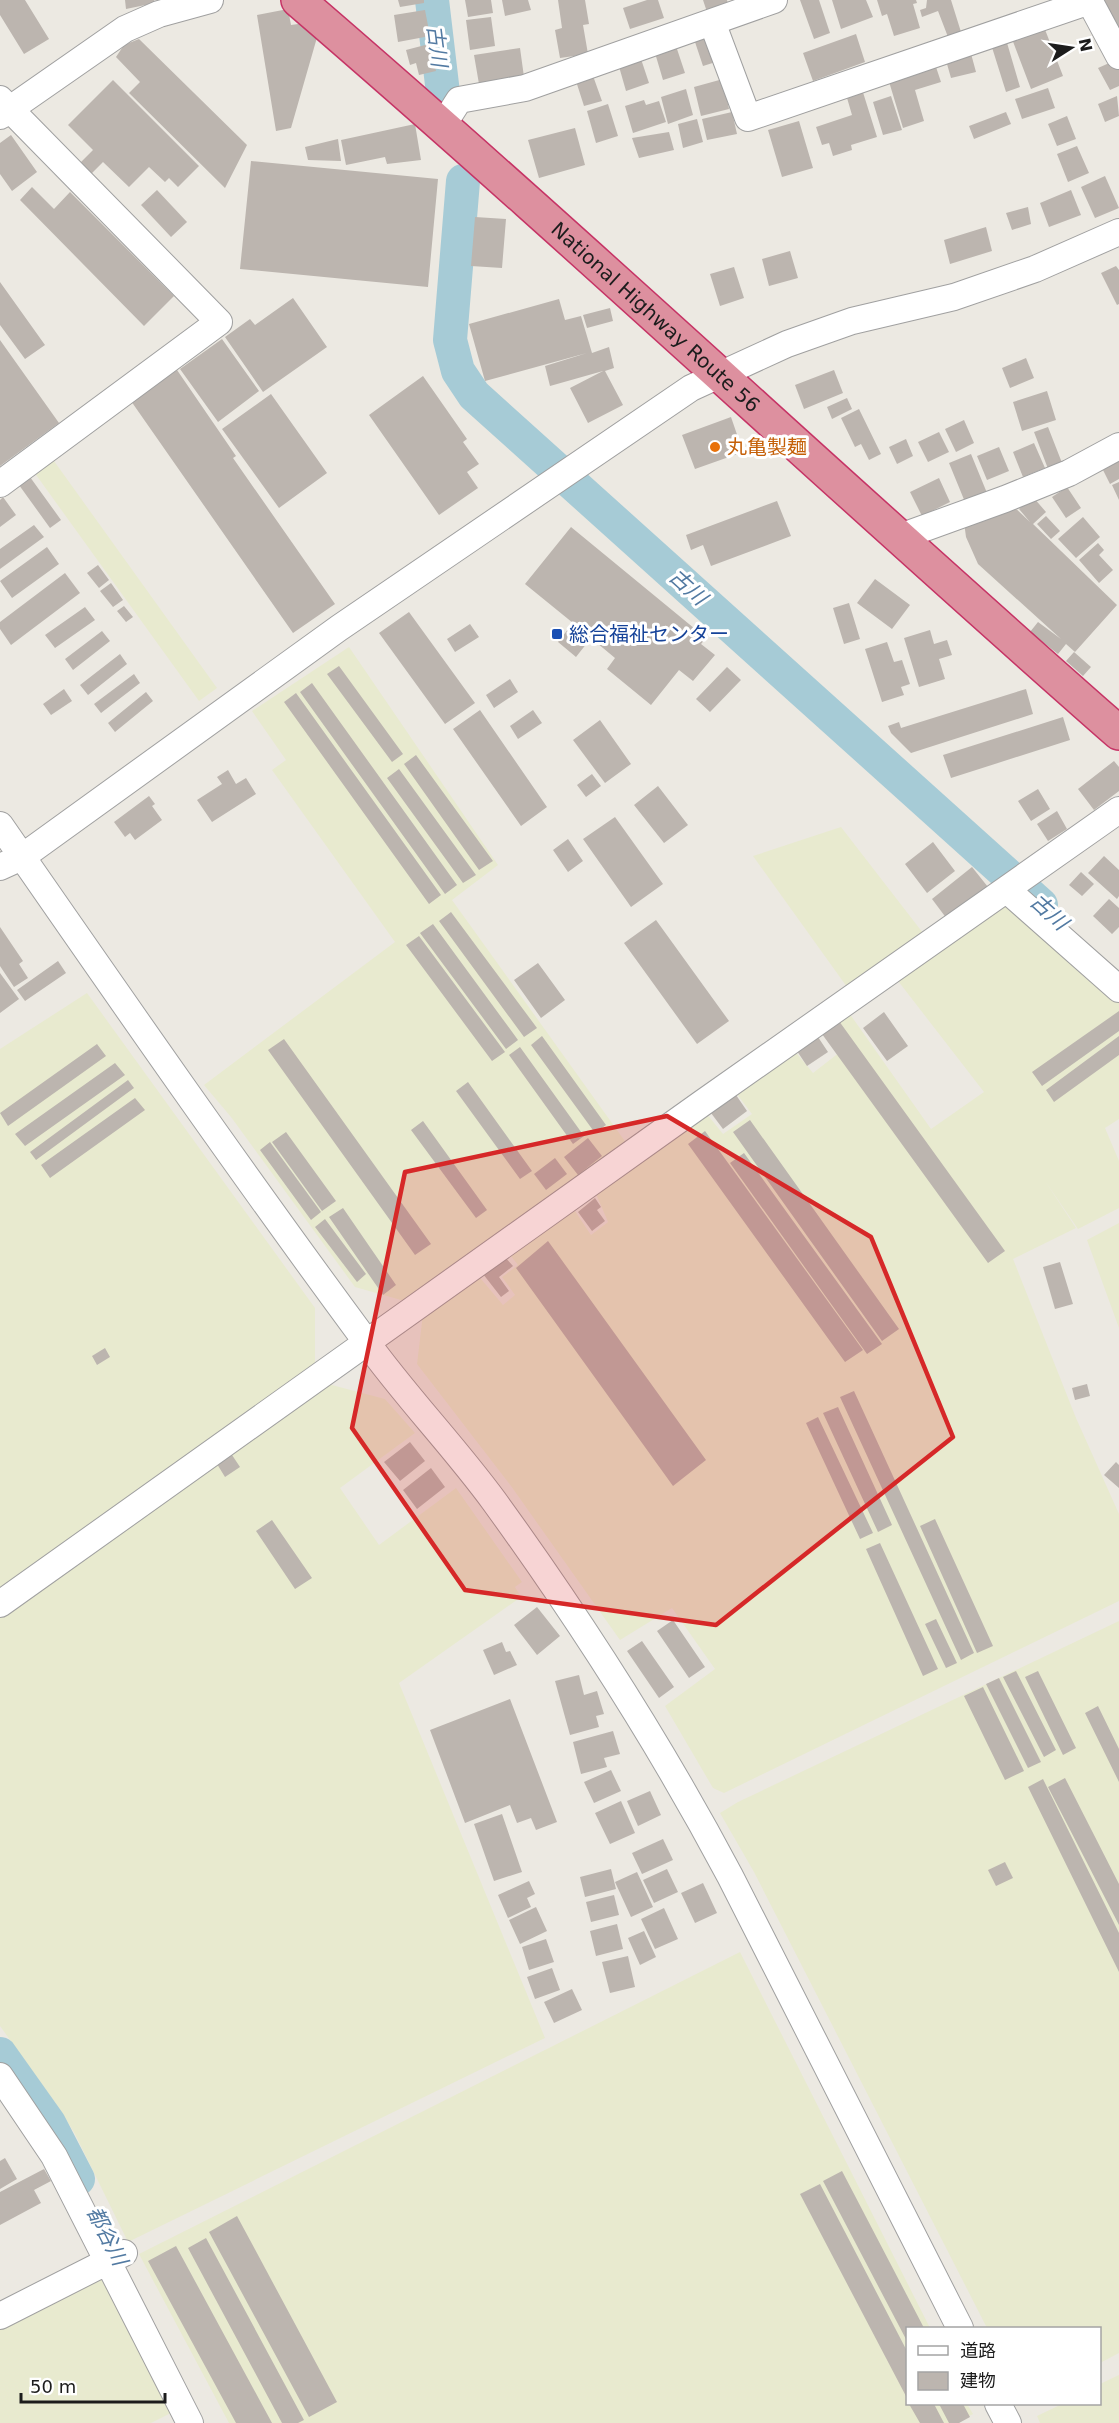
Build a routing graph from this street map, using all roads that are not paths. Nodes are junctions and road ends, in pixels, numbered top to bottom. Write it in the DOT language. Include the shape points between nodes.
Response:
graph roads {
  1 [pos="210,0"];
  2 [pos="298,0"];
  3 [pos="774,0"];
  4 [pos="1089,1"];
  5 [pos="712,22"];
  6 [pos="1119,56"];
  7 [pos="3,108"];
  8 [pos="443,125"];
  9 [pos="1119,232"];
  10 [pos="719,374"];
  11 [pos="1119,446"];
  12 [pos="0,484"];
  13 [pos="900,537"];
  14 [pos="1119,733"];
  15 [pos="1119,810"];
  16 [pos="0,825"];
  17 [pos="11,862"];
  18 [pos="1016,883"];
  19 [pos="1119,989"];
  20 [pos="367,1343"];
  21 [pos="0,1604"];
  22 [pos="0,2076"];
  23 [pos="115,2257"];
  24 [pos="0,2316"];
  25 [pos="959,2327"];
  26 [pos="999,2405"];
  27 [pos="190,2423"];
  28 [pos="1008,2423"];
  1 -- 7 [label="street" via="125,29"];
  2 -- 8 [label="highway, National Highway Route 56"];
  3 -- 5 [label="street"];
  4 -- 5 [label="street" via="748,118"];
  4 -- 6 [label="street"];
  5 -- 8 [label="street" via="525,88 459,100"];
  7 -- 12 [label="street" via="219,322"];
  8 -- 10 [label="highway, National Highway Route 56"];
  9 -- 10 [label="street" via="954,297 852,321"];
  10 -- 13 [label="highway, National Highway Route 56"];
  10 -- 17 [label="street" via="691,388 339,628"];
  11 -- 13 [label="street" via="1069,473"];
  13 -- 14 [label="highway, National Highway Route 56"];
  15 -- 18 [label="street"];
  16 -- 17 [label="street"];
  17 -- 20 [label="street"];
  18 -- 19 [label="street"];
  18 -- 20 [label="street"];
  20 -- 21 [label="street"];
  20 -- 25 [label="street" via="492,1499 644,1725 735,1886"];
  22 -- 23 [label="street"];
  23 -- 24 [label="street"];
  23 -- 27 [label="street"];
  26 -- 28 [label="street"];
}
